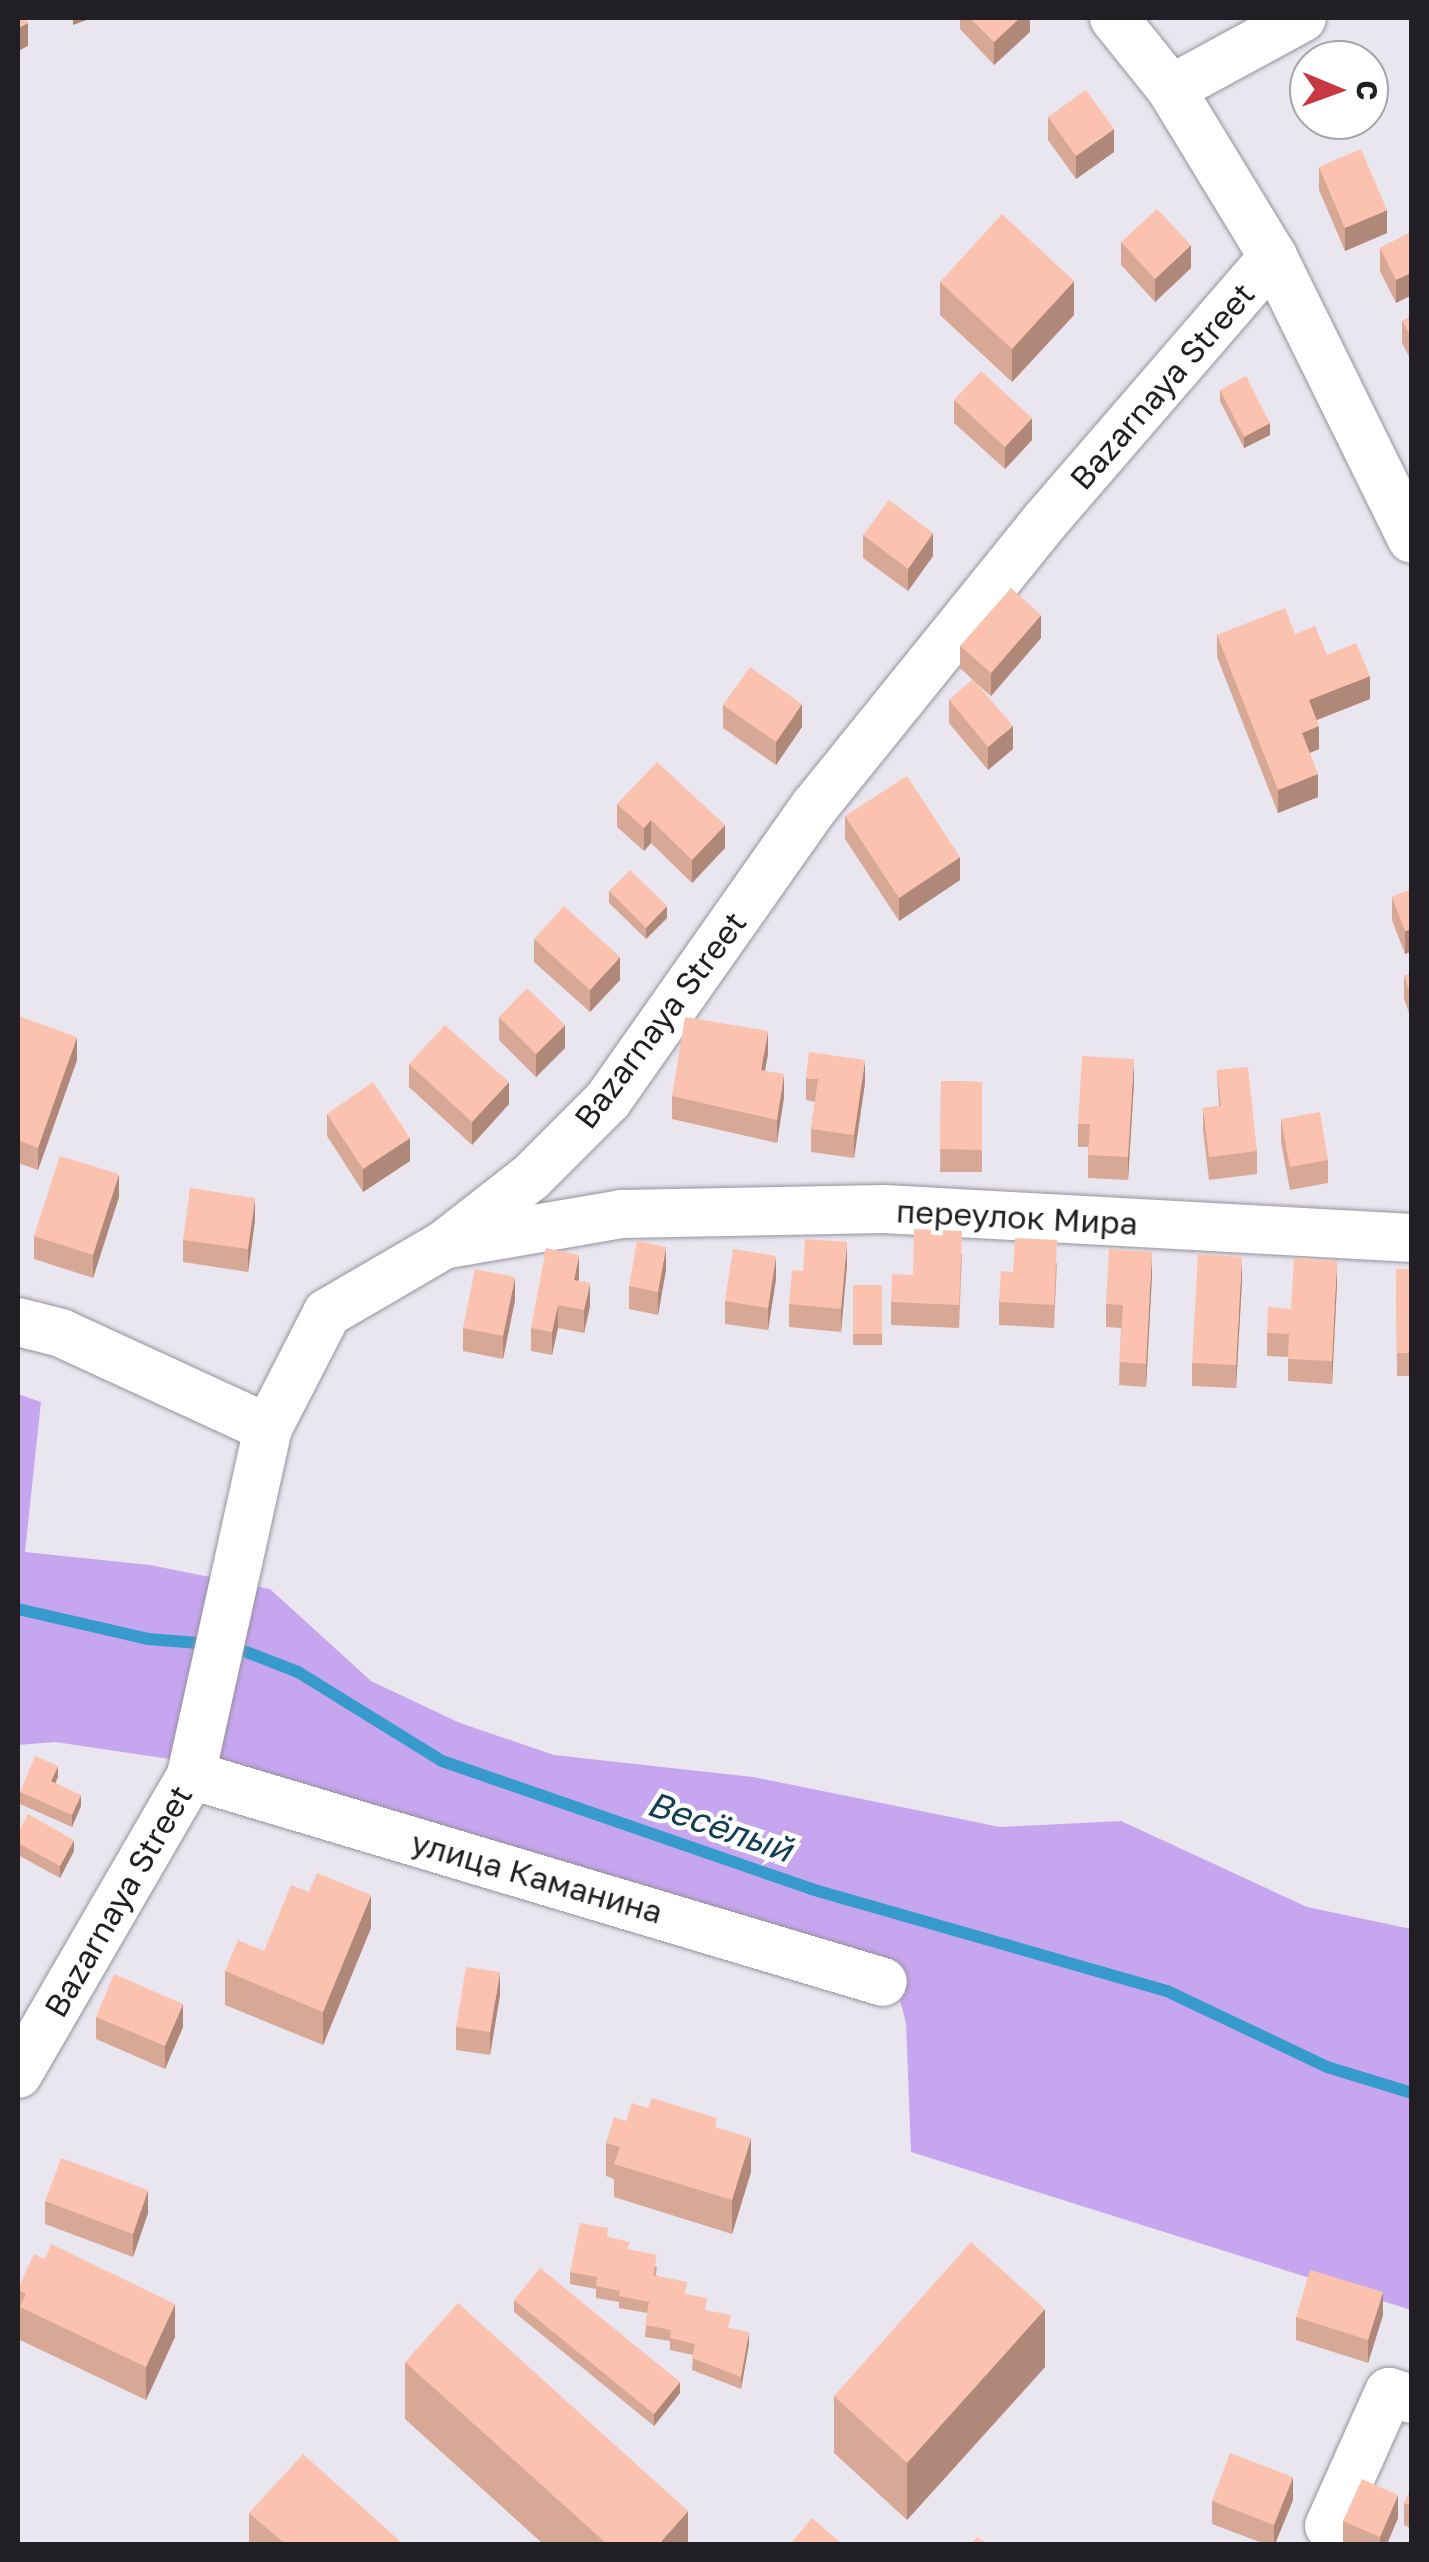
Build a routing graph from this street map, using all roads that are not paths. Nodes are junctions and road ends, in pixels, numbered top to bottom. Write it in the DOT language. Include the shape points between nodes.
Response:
graph roads {
  1 [pos="1114,18"];
  2 [pos="1302,18"];
  3 [pos="1171,89"];
  4 [pos="1274,258"];
  5 [pos="1412,539"];
  6 [pos="571,1140"];
  7 [pos="622,1214"];
  8 [pos="1412,1238"];
  9 [pos="444,1245"];
  10 [pos="18,1322"];
  11 [pos="268,1428"];
  12 [pos="190,1775"];
  13 [pos="883,1982"];
  14 [pos="18,2074"];
  15 [pos="1412,2399"];
  16 [pos="1330,2526"];
  1 -- 3 [label="street"];
  2 -- 3 [label="street"];
  3 -- 4 [label="street"];
  4 -- 5 [label="street"];
  4 -- 6 [label="street, Bazarnaya Street" via="1045,520 815,806 608,1100"];
  6 -- 7 [label="street" via="581,1193"];
  6 -- 9 [label="street, Bazarnaya Street"];
  7 -- 8 [label="street, переулок Мира" via="884,1209"];
  7 -- 9 [label="street, переулок Мира"];
  9 -- 11 [label="street, Bazarnaya Street" via="327,1313"];
  10 -- 11 [label="street" via="61,1333"];
  11 -- 12 [label="street, Bazarnaya Street"];
  12 -- 13 [label="street, улица Каманина"];
  12 -- 14 [label="street, Bazarnaya Street"];
  15 -- 16 [label="street" via="1389,2392"];
}
